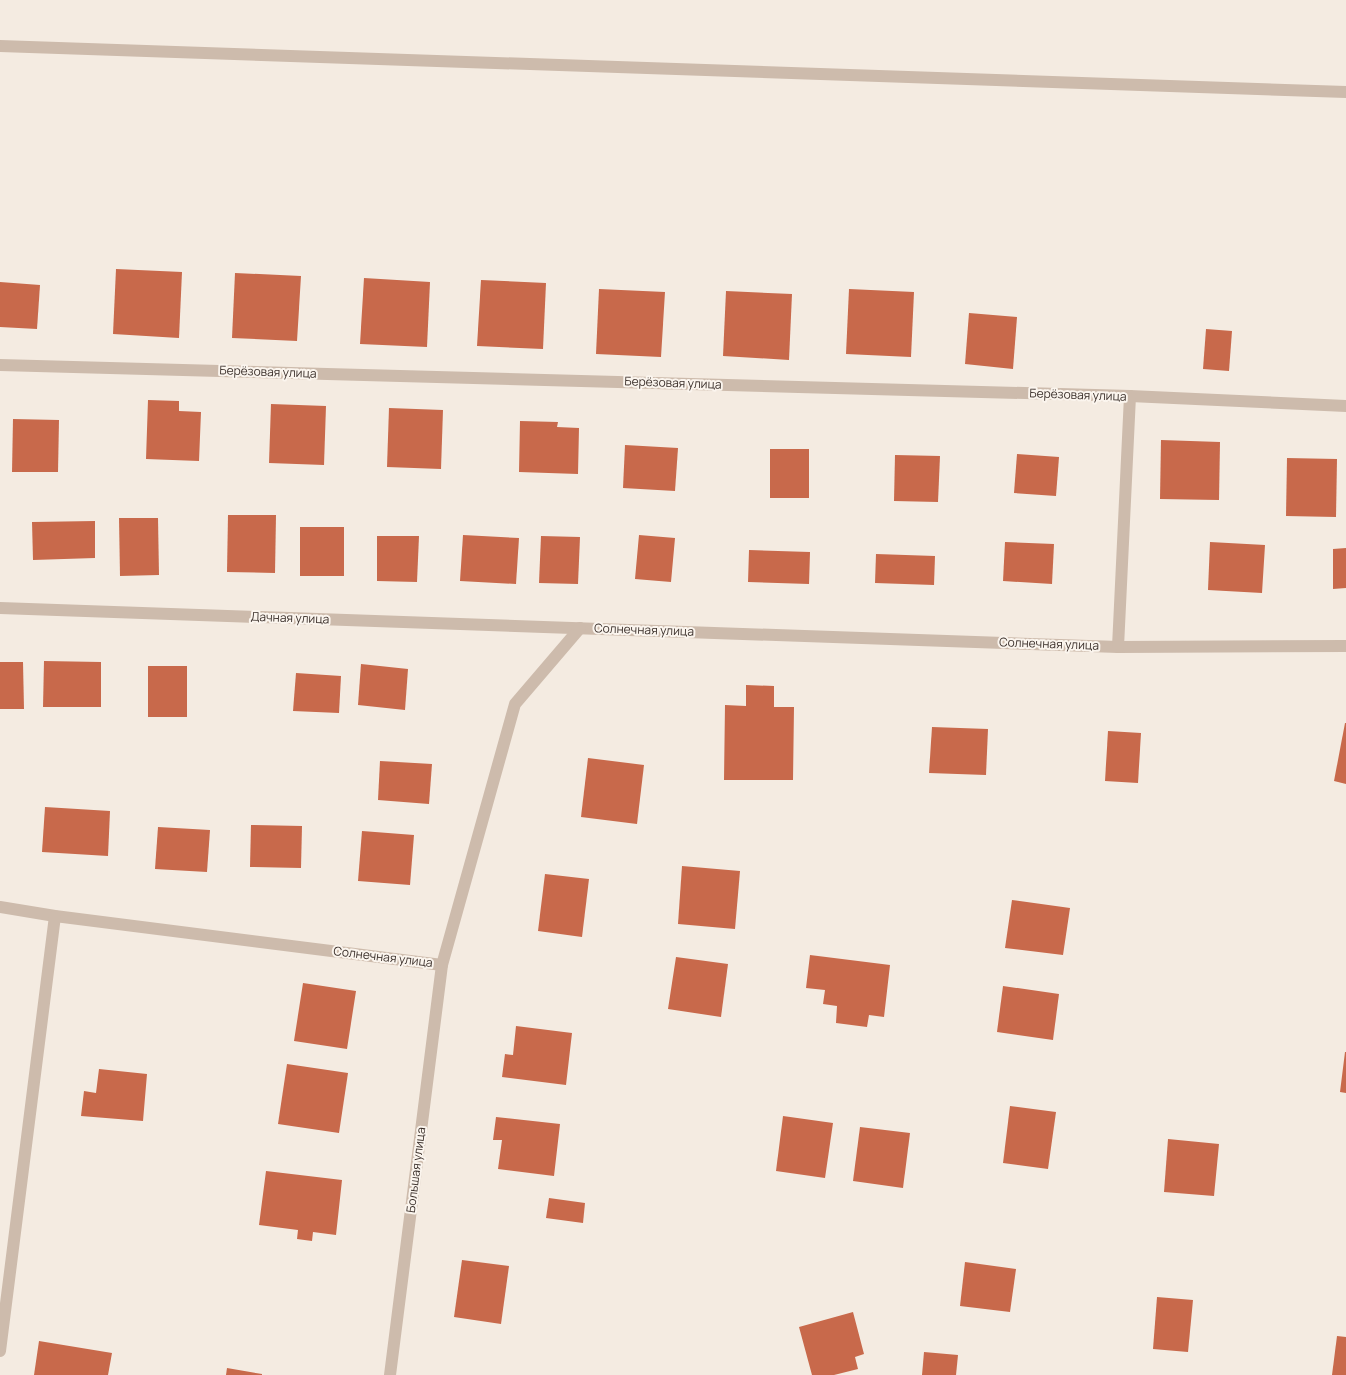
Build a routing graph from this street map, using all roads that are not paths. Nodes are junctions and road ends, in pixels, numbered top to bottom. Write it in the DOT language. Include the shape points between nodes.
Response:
graph roads {
  1 [pos="0,46"];
  2 [pos="1346,92"];
  3 [pos="0,365"];
  4 [pos="1130,396"];
  5 [pos="1346,406"];
  6 [pos="0,608"];
  7 [pos="580,628"];
  8 [pos="1346,646"];
  9 [pos="1118,647"];
  10 [pos="0,907"];
  11 [pos="55,916"];
  12 [pos="442,965"];
  13 [pos="0,1351"];
  14 [pos="390,1375"];
  1 -- 2 [label="street"];
  3 -- 4 [label="street, Берёзовая улица"];
  4 -- 5 [label="street, Берёзовая улица"];
  4 -- 9 [label="street"];
  6 -- 7 [label="street, Дачная улица"];
  7 -- 9 [label="street, Солнечная улица"];
  7 -- 12 [label="street, Солнечная улица" via="515,704"];
  8 -- 9 [label="street, Солнечная улица"];
  10 -- 11 [label="street, Солнечная улица"];
  11 -- 12 [label="street, Солнечная улица"];
  11 -- 13 [label="street"];
  12 -- 14 [label="street, Большая улица"];
}
